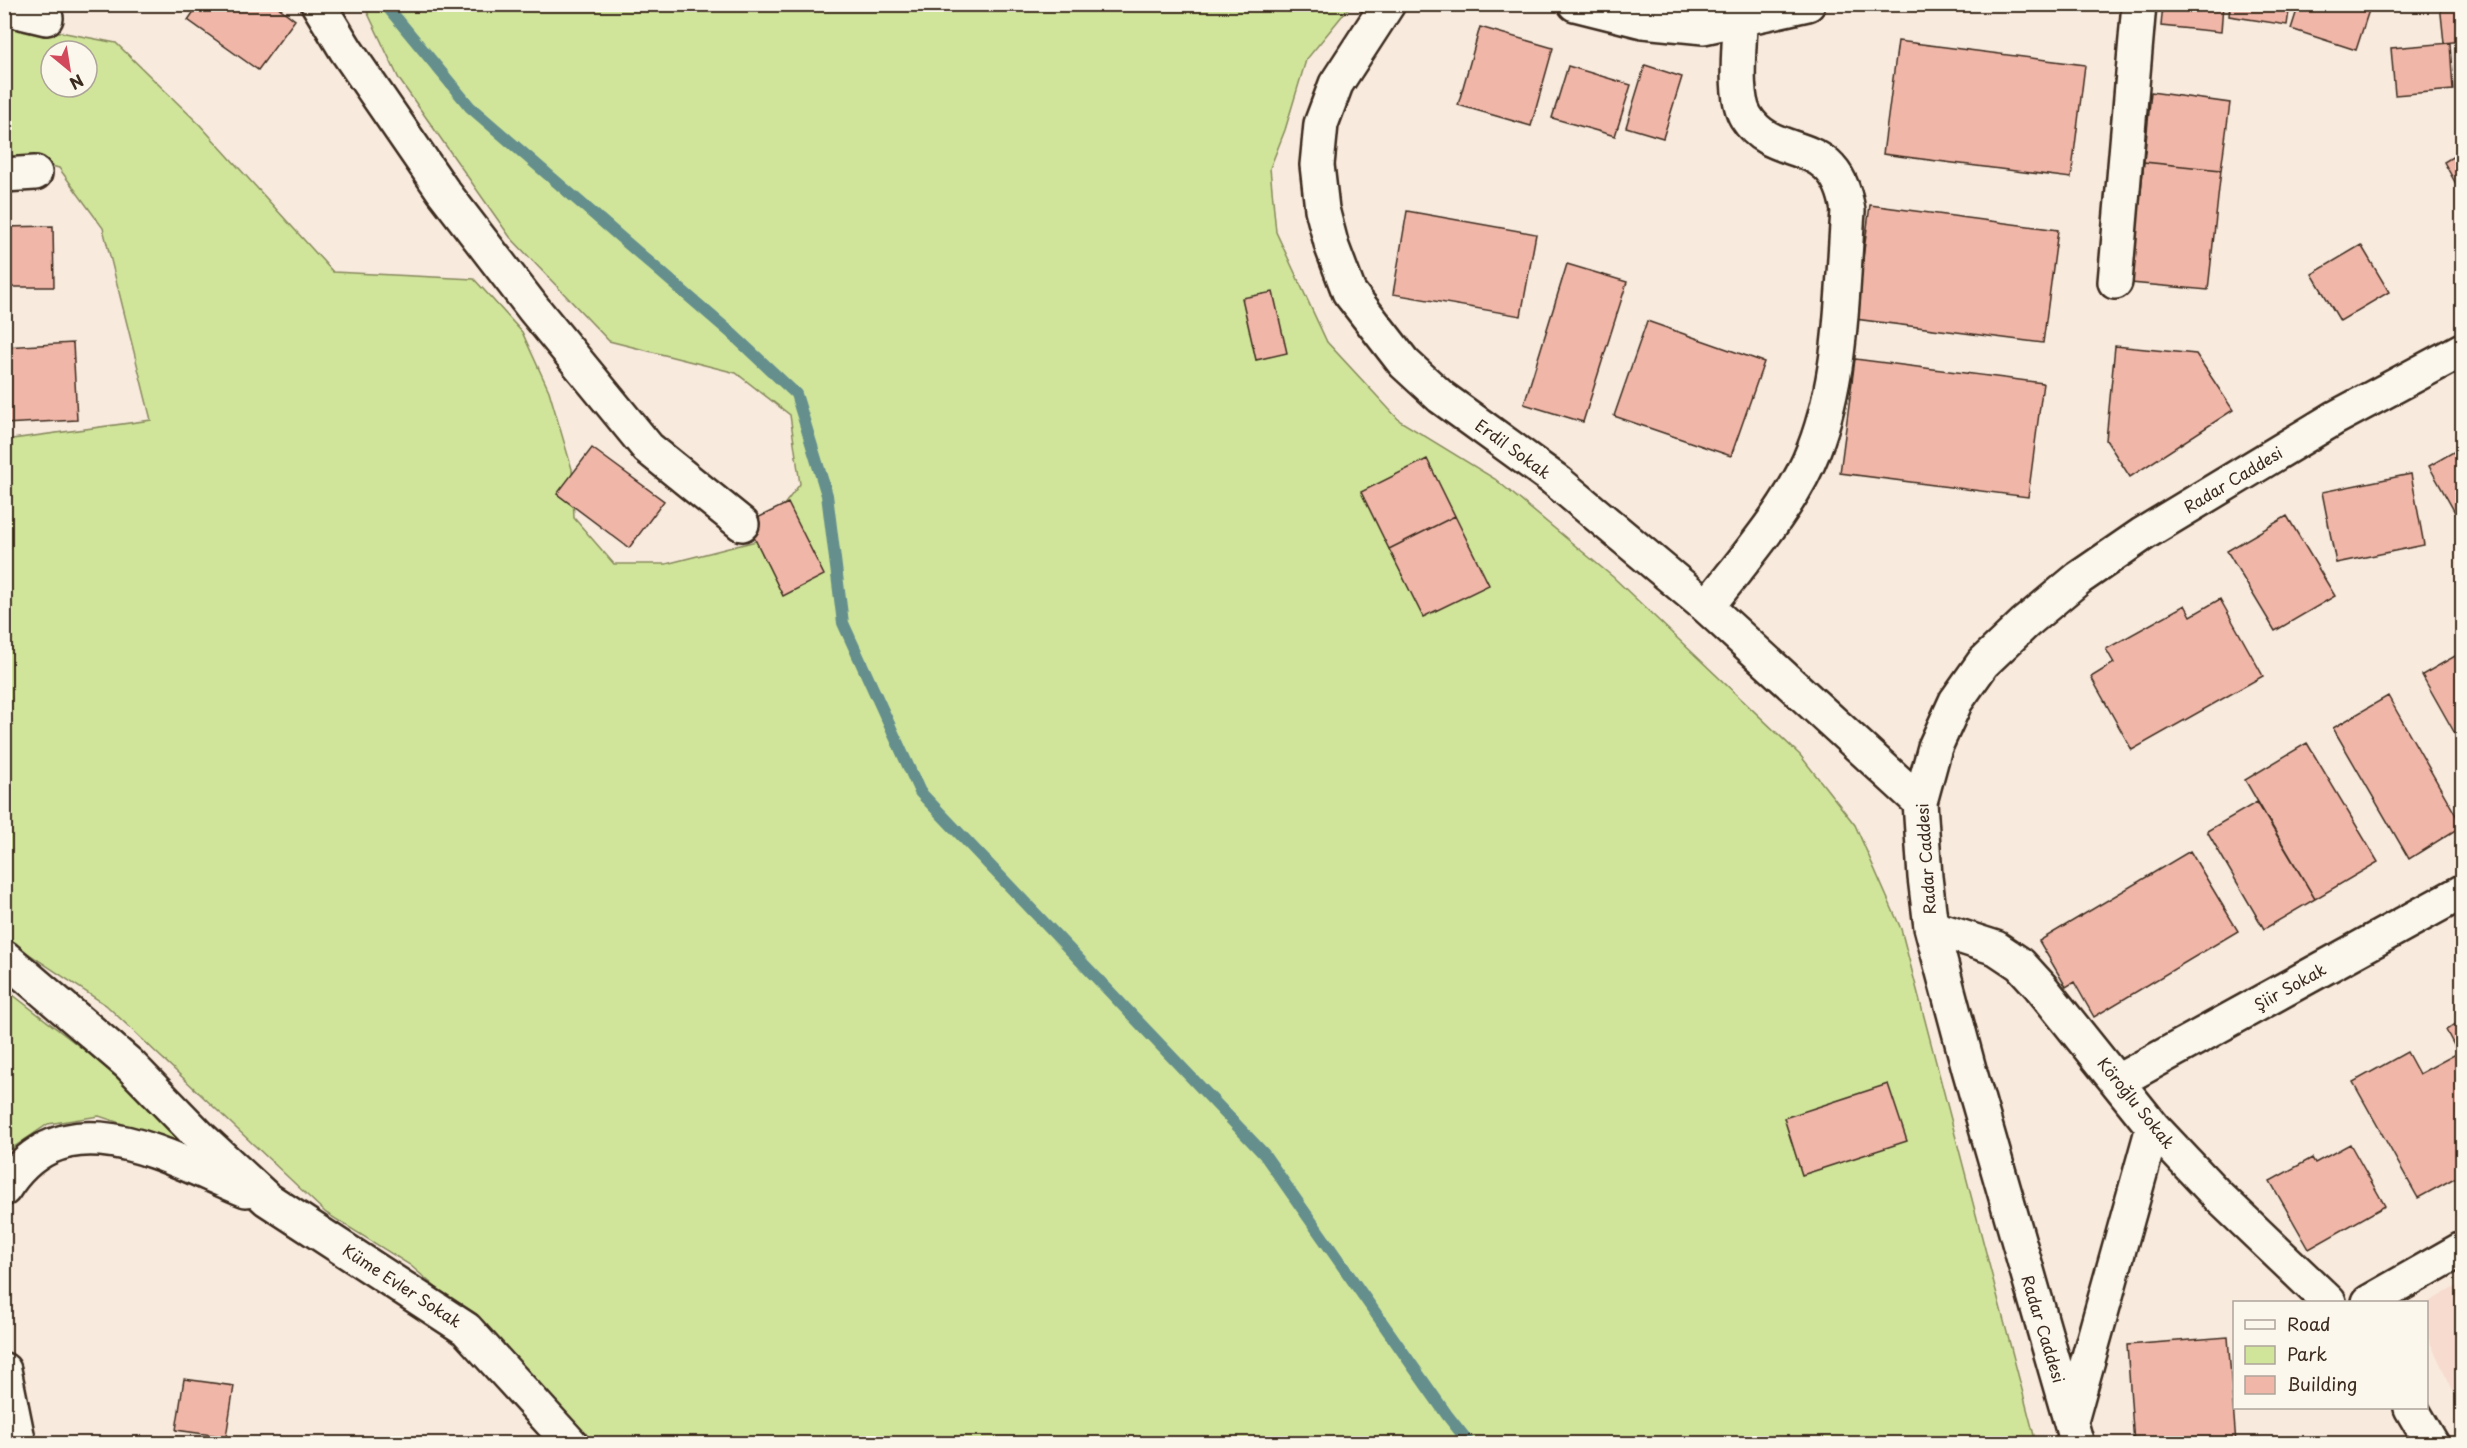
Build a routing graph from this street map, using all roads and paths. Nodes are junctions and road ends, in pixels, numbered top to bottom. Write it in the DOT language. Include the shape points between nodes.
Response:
graph roads {
  1 [pos="318,4"];
  2 [pos="1388,4"];
  3 [pos="1575,4"];
  4 [pos="2139,4"];
  5 [pos="1799,6"];
  6 [pos="4,8"];
  7 [pos="46,18"];
  8 [pos="1740,21"];
  9 [pos="2115,282"];
  10 [pos="2463,350"];
  11 [pos="742,524"];
  12 [pos="1707,607"];
  13 [pos="1920,802"];
  14 [pos="2463,892"];
  15 [pos="1931,927"];
  16 [pos="4,957"];
  17 [pos="2118,1081"];
  18 [pos="2153,1127"];
  19 [pos="4,1189"];
  20 [pos="267,1199"];
  21 [pos="2463,1249"];
  22 [pos="2328,1301"];
  23 [pos="2371,1301"];
  24 [pos="4,1370"];
  25 [pos="2412,1409"];
  26 [pos="2074,1432"];
  27 [pos="19,1443"];
  28 [pos="571,1443"];
  29 [pos="2432,1443"];
  1 -- 11 [label="street" via="443,191 548,326 648,448"];
  2 -- 12 [label="street, Erdil Sokak" via="1336,84 1321,124 1317,165 1322,209 1349,292 1404,363 1441,397 1554,479"];
  3 -- 8 [label="street" via="1675,26 1704,27"];
  4 -- 9 [label="street"];
  5 -- 8 [label="street"];
  6 -- 7 [label="street"];
  8 -- 12 [label="street" via="1740,99 1746,116 1757,129 1827,163 1838,175 1848,211 1838,354 1814,450 1794,490"];
  10 -- 13 [label="street, Radar Caddesi" via="2335,418 2143,534 2079,578 1983,663 1956,701 1935,747"];
  12 -- 13 [label="street, Erdil Sokak"];
  13 -- 15 [label="street, Radar Caddesi"];
  14 -- 17 [label="street, Şiir Sokak"];
  15 -- 17 [label="street, Köroğlu Sokak" via="1996,948 2020,964"];
  15 -- 26 [label="street, Radar Caddesi"];
  16 -- 20 [label="street, Küme Evler Sokak" via="129,1064"];
  17 -- 18 [label="street, Köroğlu Sokak"];
  18 -- 22 [label="street, Köroğlu Sokak"];
  18 -- 26 [label="street"];
  19 -- 20 [label="street, Küme Evler Sokak" via="31,1157 50,1145 76,1137 129,1144"];
  20 -- 28 [label="street, Küme Evler Sokak" via="466,1329"];
  21 -- 23 [label="street"];
  24 -- 27 [label="street"];
  25 -- 29 [label="street"];
}
